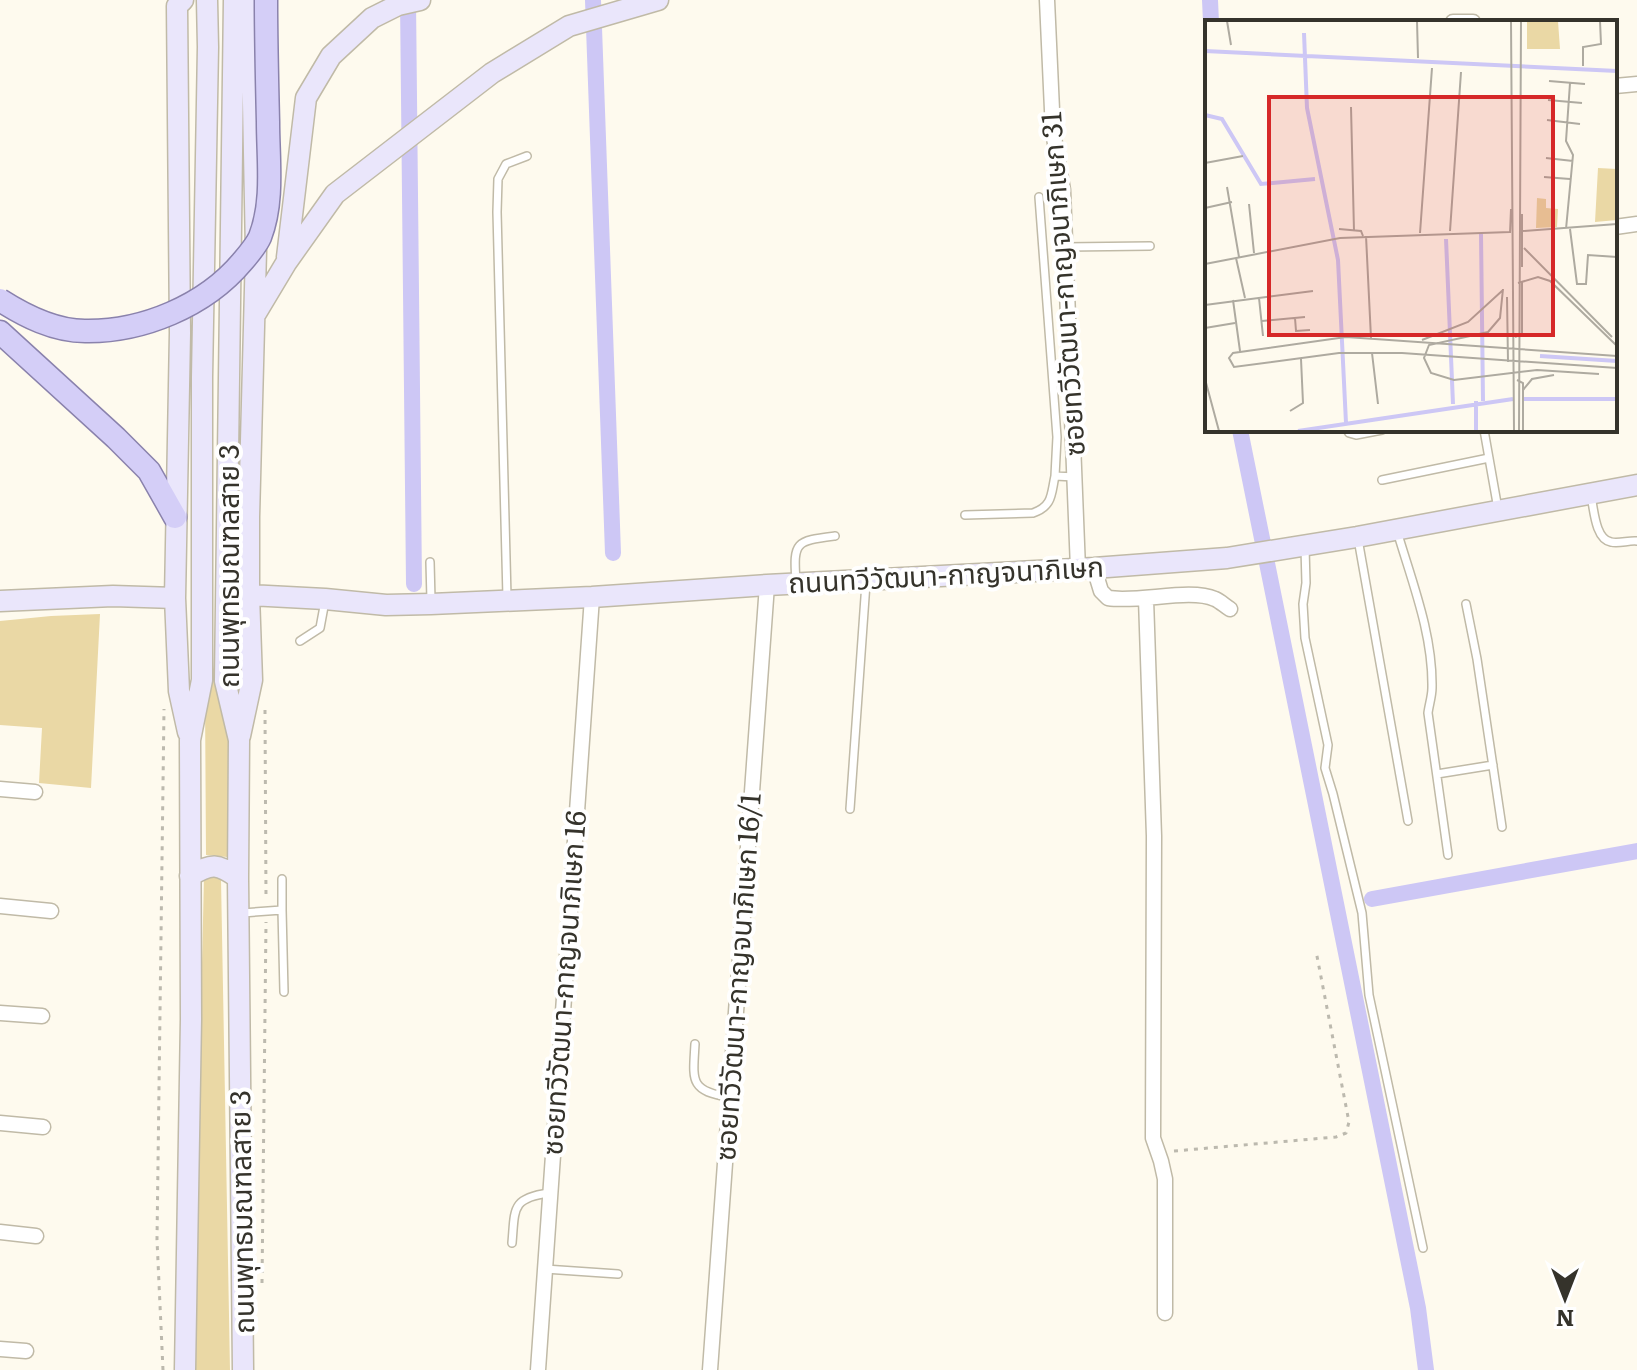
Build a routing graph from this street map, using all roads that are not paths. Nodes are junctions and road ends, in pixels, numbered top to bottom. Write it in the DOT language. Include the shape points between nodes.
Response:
graph roads {
  1 [pos="183,0"];
  2 [pos="207,0"];
  3 [pos="234,0"];
  4 [pos="248,0"];
  5 [pos="266,0"];
  6 [pos="420,0"];
  7 [pos="658,0"];
  8 [pos="1047,0"];
  9 [pos="1637,84"];
  10 [pos="1617,86"];
  11 [pos="527,156"];
  12 [pos="1039,197"];
  13 [pos="1637,224"];
  14 [pos="1617,227"];
  15 [pos="1150,246"];
  16 [pos="1066,247"];
  17 [pos="286,263"];
  18 [pos="0,300"];
  19 [pos="255,314"];
  20 [pos="0,332"];
  21 [pos="1348,432"];
  22 [pos="1372,432"];
  23 [pos="1484,432"];
  24 [pos="1489,458"];
  25 [pos="1055,476"];
  26 [pos="1075,477"];
  27 [pos="1382,480"];
  28 [pos="1637,485"];
  29 [pos="1590,494"];
  30 [pos="1499,511"];
  31 [pos="965,515"];
  32 [pos="175,517"];
  33 [pos="1397,529"];
  34 [pos="835,536"];
  35 [pos="1357,537"];
  36 [pos="1637,541"];
  37 [pos="1294,548"];
  38 [pos="430,562"];
  39 [pos="1086,569"];
  40 [pos="866,581"];
  41 [pos="796,583"];
  42 [pos="767,585"];
  43 [pos="249,595"];
  44 [pos="592,597"];
  45 [pos="175,598"];
  46 [pos="325,599"];
  47 [pos="1146,599"];
  48 [pos="0,601"];
  49 [pos="507,601"];
  50 [pos="431,604"];
  51 [pos="1466,604"];
  52 [pos="1230,609"];
  53 [pos="300,641"];
  54 [pos="190,740"];
  55 [pos="239,740"];
  56 [pos="1493,765"];
  57 [pos="1437,774"];
  58 [pos="0,789"];
  59 [pos="35,792"];
  60 [pos="850,809"];
  61 [pos="1408,821"];
  62 [pos="1502,827"];
  63 [pos="1448,855"];
  64 [pos="190,876"];
  65 [pos="238,878"];
  66 [pos="282,879"];
  67 [pos="0,906"];
  68 [pos="282,910"];
  69 [pos="51,911"];
  70 [pos="238,913"];
  71 [pos="284,992"];
  72 [pos="0,1013"];
  73 [pos="42,1016"];
  74 [pos="695,1044"];
  75 [pos="729,1097"];
  76 [pos="0,1123"];
  77 [pos="43,1127"];
  78 [pos="549,1193"];
  79 [pos="0,1232"];
  80 [pos="36,1236"];
  81 [pos="512,1243"];
  82 [pos="1423,1248"];
  83 [pos="544,1269"];
  84 [pos="618,1274"];
  85 [pos="1165,1313"];
  86 [pos="0,1349"];
  87 [pos="26,1351"];
  88 [pos="185,1370"];
  89 [pos="243,1370"];
  90 [pos="538,1370"];
  91 [pos="710,1370"];
  1 -- 32 [label="main road" via="177,6 180,333"];
  2 -- 54 [label="main road, ถนนพุทธมณฑลสาย 3" via="202,680"];
  3 -- 55 [label="main road, ถนนพุทธมณฑลสาย 3" via="225,681"];
  4 -- 19 [label="main road"];
  5 -- 18 [label="main road, bridge" via="268,204 259,239 230,276 156,320 105,330 48,324"];
  6 -- 17 [label="main road" via="372,18 331,56 306,98"];
  7 -- 17 [label="main road" via="569,26 492,73 335,194"];
  8 -- 16 [label="street, ซอยทวีวัฒนา-กาญจนาภิเษก 31" via="1053,132"];
  9 -- 10 [label="street"];
  11 -- 49 [label="lane" via="506,164 498,179"];
  12 -- 25 [label="lane" via="1057,437"];
  13 -- 14 [label="street"];
  15 -- 16 [label="lane"];
  16 -- 26 [label="street, ซอยทวีวัฒนา-กาญจนาภิเษก 31"];
  17 -- 19 [label="main road"];
  19 -- 43 [label="main road"];
  20 -- 32 [label="main road" via="149,471"];
  21 -- 22 [label="lane"];
  23 -- 24 [label="lane"];
  24 -- 27 [label="lane"];
  24 -- 30 [label="lane"];
  25 -- 26 [label="lane"];
  25 -- 31 [label="lane" via="1043,510"];
  26 -- 39 [label="street, ซอยทวีวัฒนา-กาญจนาภิเษก 31"];
  28 -- 29 [label="main road, ถนนทวีวัฒนา-กาญจนาภิเษก"];
  29 -- 30 [label="main road, ถนนทวีวัฒนา-กาญจนาภิเษก"];
  29 -- 36 [label="lane" via="1606,541"];
  30 -- 33 [label="main road, ถนนทวีวัฒนา-กาญจนาภิเษก"];
  32 -- 45 [label="main road"];
  33 -- 35 [label="main road, ถนนทวีวัฒนา-กาญจนาภิเษก"];
  33 -- 57 [label="lane" via="1430,656 1428,713"];
  34 -- 41 [label="lane" via="800,543 794,559"];
  35 -- 37 [label="main road, ถนนทวีวัฒนา-กาญจนาภิเษก"];
  35 -- 61 [label="lane"];
  37 -- 39 [label="main road, ถนนทวีวัฒนา-กาญจนาภิเษก"];
  37 -- 82 [label="lane" via="1306,583 1305,638 1328,745 1325,768 1362,913 1369,995"];
  38 -- 50 [label="lane"];
  39 -- 40 [label="main road, ถนนทวีวัฒนา-กาญจนาภิเษก"];
  39 -- 47 [label="street" via="1108,598"];
  40 -- 41 [label="main road, ถนนทวีวัฒนา-กาญจนาภิเษก"];
  40 -- 60 [label="lane"];
  41 -- 42 [label="main road, ถนนทวีวัฒนา-กาญจนาภิเษก"];
  42 -- 44 [label="main road, ถนนทวีวัฒนา-กาญจนาภิเษก"];
  42 -- 75 [label="street, ซอยทวีวัฒนา-กาญจนาภิเษก 16/1"];
  43 -- 46 [label="main road, ถนนทวีวัฒนา-กาญจนาภิเษก"];
  43 -- 55 [label="main road" via="252,680"];
  44 -- 49 [label="main road, ถนนทวีวัฒนา-กาญจนาภิเษก"];
  44 -- 78 [label="street, ซอยทวีวัฒนา-กาญจนาภิเษก 16"];
  45 -- 48 [label="main road"];
  45 -- 54 [label="main road" via="179,691"];
  46 -- 50 [label="main road, ถนนทวีวัฒนา-กาญจนาภิเษก"];
  46 -- 53 [label="lane" via="320,628"];
  47 -- 52 [label="street" via="1201,595"];
  47 -- 85 [label="street" via="1154,836 1153,1138 1165,1179"];
  49 -- 50 [label="main road, ถนนทวีวัฒนา-กาญจนาภิเษก"];
  51 -- 56 [label="lane"];
  54 -- 64 [label="main road, ถนนพุทธมณฑลสาย 3"];
  55 -- 65 [label="main road, ถนนพุทธมณฑลสาย 3"];
  56 -- 57 [label="lane"];
  56 -- 62 [label="lane"];
  57 -- 63 [label="lane"];
  58 -- 59 [label="street"];
  64 -- 65 [label="main road" via="215,865"];
  64 -- 88 [label="main road, ถนนพุทธมณฑลสาย 3"];
  65 -- 70 [label="main road, ถนนพุทธมณฑลสาย 3"];
  66 -- 68 [label="lane"];
  67 -- 69 [label="street"];
  68 -- 70 [label="lane"];
  68 -- 71 [label="lane"];
  70 -- 89 [label="main road, ถนนพุทธมณฑลสาย 3"];
  72 -- 73 [label="street"];
  74 -- 75 [label="lane" via="697,1085 704,1092"];
  75 -- 91 [label="street, ซอยทวีวัฒนา-กาญจนาภิเษก 16/1"];
  76 -- 77 [label="street"];
  78 -- 81 [label="lane" via="523,1199 514,1217"];
  78 -- 83 [label="street, ซอยทวีวัฒนา-กาญจนาภิเษก 16"];
  79 -- 80 [label="street"];
  83 -- 84 [label="lane"];
  83 -- 90 [label="street, ซอยทวีวัฒนา-กาญจนาภิเษก 16"];
  86 -- 87 [label="street"];
}
